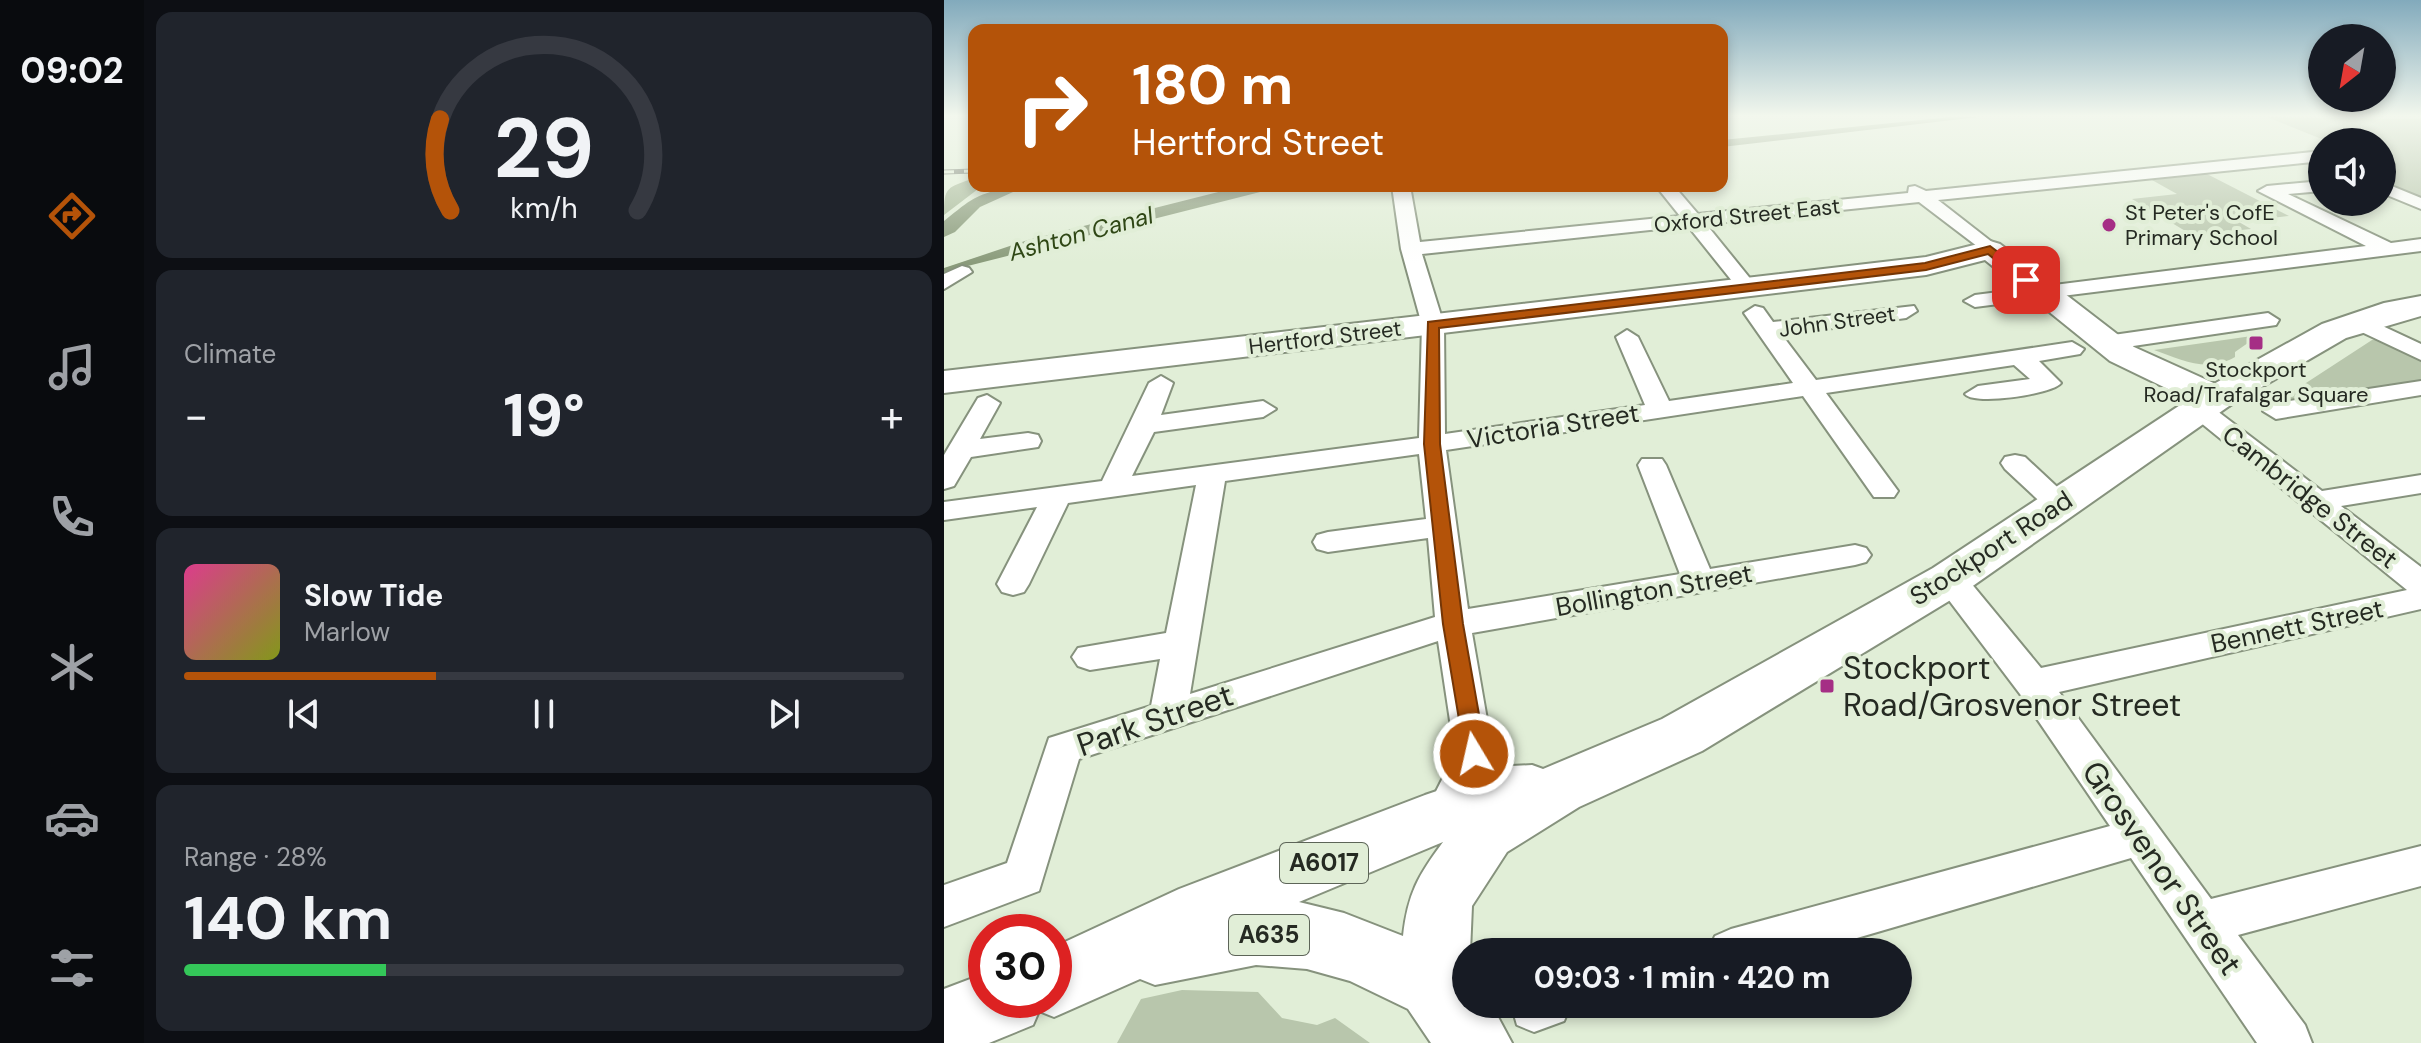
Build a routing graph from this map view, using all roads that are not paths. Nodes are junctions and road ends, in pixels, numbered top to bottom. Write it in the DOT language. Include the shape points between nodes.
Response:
graph roads {
  1 [pos="2238,166"];
  2 [pos="1901,181"];
  3 [pos="2308,187"];
  4 [pos="1402,192"];
  5 [pos="1669,192"];
  6 [pos="2396,193"];
  7 [pos="1922,196"];
  8 [pos="2421,204"];
  9 [pos="2308,210"];
  10 [pos="2320,216"];
  11 [pos="1690,221"];
  12 [pos="2421,245"];
  13 [pos="1411,249"];
  14 [pos="2389,249"];
  15 [pos="1990,250"];
  16 [pos="2045,295"];
  17 [pos="1975,301"];
  18 [pos="2421,306"];
  19 [pos="1757,310"];
  20 [pos="2268,320"];
  21 [pos="2359,322"];
  22 [pos="1433,325"];
  23 [pos="1627,337"];
  24 [pos="2106,343"];
  25 [pos="2072,349"];
  26 [pos="1922,351"];
  27 [pos="2421,353"];
  28 [pos="2020,357"];
  29 [pos="944,382"];
  30 [pos="1161,383"];
  31 [pos="1809,387"];
  32 [pos="2421,388"];
  33 [pos="987,403"];
  34 [pos="2208,404"];
  35 [pos="1263,409"];
  36 [pos="1660,410"];
  37 [pos="2276,411"];
  38 [pos="1144,425"];
  39 [pos="1028,441"];
  40 [pos="1432,444"];
  41 [pos="961,450"];
  42 [pos="2015,463"];
  43 [pos="1652,465"];
  44 [pos="1212,474"];
  45 [pos="944,480"];
  46 [pos="2421,484"];
  47 [pos="1112,488"];
  48 [pos="1884,491"];
  49 [pos="1057,496"];
  50 [pos="2316,501"];
  51 [pos="2059,504"];
  52 [pos="944,511"];
  53 [pos="1442,526"];
  54 [pos="1328,542"];
  55 [pos="1855,555"];
  56 [pos="1950,579"];
  57 [pos="1699,582"];
  58 [pos="1013,584"];
  59 [pos="2421,584"];
  60 [pos="2421,598"];
  61 [pos="1453,624"];
  62 [pos="1181,643"];
  63 [pos="1090,657"];
  64 [pos="2033,684"];
  65 [pos="1168,714"];
  66 [pos="1558,789"];
  67 [pos="1446,813"];
  68 [pos="2138,837"];
  69 [pos="2421,866"];
  70 [pos="944,906"];
  71 [pos="2200,923"];
  72 [pos="1781,938"];
  73 [pos="1076,973"];
  74 [pos="1433,984"];
  75 [pos="968,1016"];
  76 [pos="944,1025"];
  77 [pos="1475,1043"];
  78 [pos="2287,1043"];
  1 -- 7 [label="street, Oxford Street East"];
  2 -- 7 [label="street, Cambridge Street"];
  3 -- 9 [label="street" via="2267,191"];
  4 -- 13 [label="street"];
  5 -- 11 [label="street"];
  6 -- 8 [label="street"];
  7 -- 11 [label="street, Oxford Street East"];
  7 -- 15 [label="street, Cambridge Street"];
  10 -- 14 [label="street"];
  11 -- 13 [label="street, Oxford Street East"];
  11 -- 19 [label="street"];
  12 -- 14 [label="street"];
  13 -- 22 [label="street"];
  14 -- 16 [label="street"];
  15 -- 16 [label="main road, Cambridge Street"];
  15 -- 19 [label="main road, Hertford Street"];
  16 -- 17 [label="street"];
  16 -- 24 [label="main road, Cambridge Street"];
  18 -- 21 [label="main road, Stockport Road / A6017"];
  19 -- 22 [label="main road, Hertford Street"];
  19 -- 26 [label="street, John Street" via="1897,312"];
  19 -- 31 [label="street"];
  20 -- 24 [label="street"];
  21 -- 27 [label="street"];
  21 -- 34 [label="main road, Stockport Road / A6017" via="2334,331"];
  22 -- 29 [label="main road, Hertford Street"];
  22 -- 40 [label="street"];
  23 -- 36 [label="street"];
  24 -- 34 [label="main road, Cambridge Street"];
  25 -- 28 [label="street, Victoria Street"];
  26 -- 28 [label="street, Victoria Street"];
  26 -- 28 [label="street" via="1972,395 2049,383"];
  26 -- 31 [label="street, Victoria Street"];
  30 -- 38 [label="street"];
  31 -- 36 [label="street, Victoria Street"];
  31 -- 48 [label="street"];
  32 -- 37 [label="street"];
  33 -- 41 [label="street"];
  34 -- 50 [label="street, Cambridge Street"];
  34 -- 51 [label="main road, Stockport Road / A6017"];
  35 -- 38 [label="street"];
  36 -- 40 [label="street, Victoria Street"];
  38 -- 47 [label="street"];
  39 -- 41 [label="street"];
  40 -- 44 [label="street, Victoria Street"];
  40 -- 53 [label="street"];
  41 -- 45 [label="street"];
  42 -- 51 [label="street"];
  43 -- 57 [label="street"];
  44 -- 47 [label="street, Victoria Street"];
  44 -- 62 [label="street"];
  46 -- 50 [label="street"];
  47 -- 49 [label="street, Victoria Street"];
  49 -- 52 [label="street, Victoria Street"];
  49 -- 58 [label="street"];
  50 -- 59 [label="street, Cambridge Street"];
  51 -- 56 [label="main road, Stockport Road / A6017"];
  53 -- 54 [label="street"];
  53 -- 61 [label="street"];
  55 -- 57 [label="street, Bollington Street"];
  56 -- 64 [label="street, Grosvenor Street"];
  56 -- 66 [label="main road, Stockport Road / A6017" via="1682,735"];
  57 -- 61 [label="street, Bollington Street"];
  60 -- 64 [label="street, Bennett Street"];
  61 -- 65 [label="street, Park Street"];
  61 -- 67 [label="street" via="1474,754"];
  62 -- 63 [label="street"];
  62 -- 65 [label="street"];
  64 -- 68 [label="street, Grosvenor Street"];
  65 -- 70 [label="street, Park Street" via="1063,749 1024,877"];
  66 -- 67 [label="main road, Stockport Road / A6017" via="1511,791"];
  66 -- 74 [label="main road, Stockport Road / A6017" via="1485,833 1465,858 1440,899"];
  67 -- 73 [label="main road, Stockport Road / A6017" via="1202,911"];
  68 -- 71 [label="street, Grosvenor Street"];
  68 -- 72 [label="street"];
  69 -- 71 [label="street"];
  71 -- 78 [label="street, Grosvenor Street"];
  73 -- 74 [label="main road, A635" via="1204,941 1286,933 1364,953"];
  74 -- 77 [label="main road"];
  75 -- 76 [label="main road"];
}
